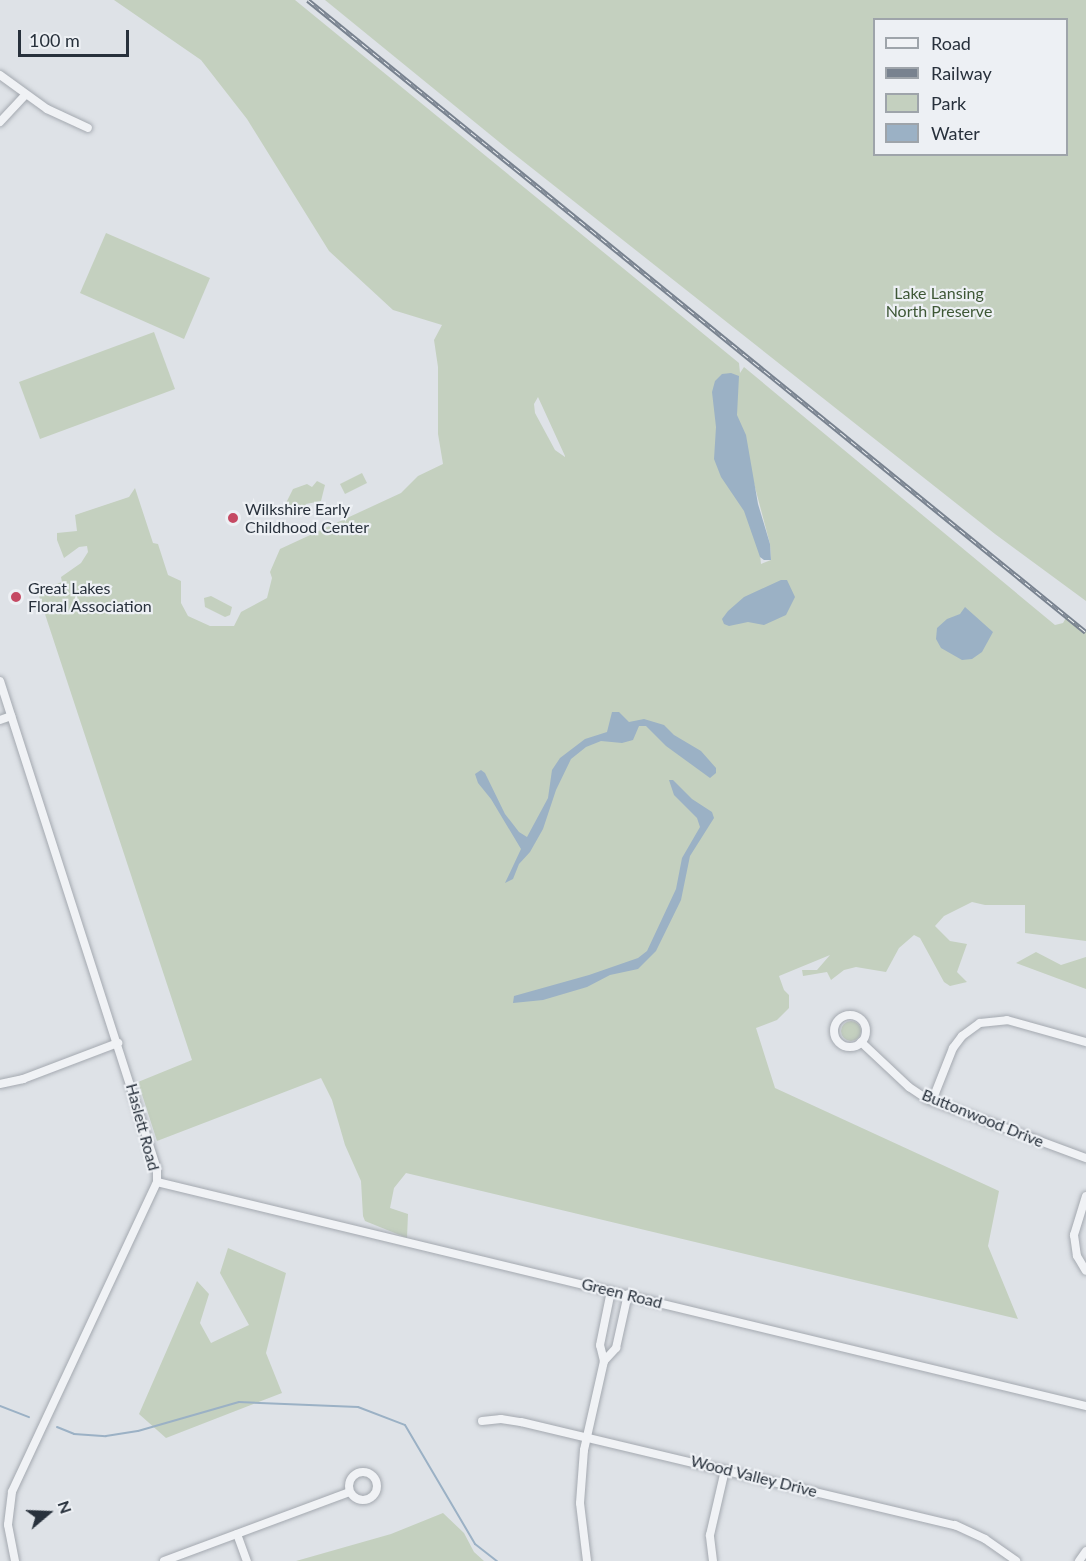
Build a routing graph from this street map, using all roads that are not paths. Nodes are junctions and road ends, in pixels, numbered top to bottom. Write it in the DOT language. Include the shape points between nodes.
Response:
graph roads {
  1 [pos="0,75"];
  2 [pos="25,95"];
  3 [pos="0,122"];
  4 [pos="88,128"];
  5 [pos="0,681"];
  6 [pos="12,716"];
  7 [pos="0,720"];
  8 [pos="861,1042"];
  9 [pos="1086,1042"];
  10 [pos="118,1043"];
  11 [pos="0,1084"];
  12 [pos="932,1101"];
  13 [pos="1086,1158"];
  14 [pos="157,1182"];
  15 [pos="1086,1196"];
  16 [pos="1086,1271"];
  17 [pos="611,1290"];
  18 [pos="628,1294"];
  19 [pos="604,1361"];
  20 [pos="1086,1406"];
  21 [pos="482,1421"];
  22 [pos="586,1437"];
  23 [pos="725,1470"];
  24 [pos="350,1492"];
  25 [pos="4,1515"];
  26 [pos="237,1534"];
  27 [pos="1086,1551"];
  28 [pos="15,1561"];
  29 [pos="164,1561"];
  30 [pos="247,1561"];
  31 [pos="587,1561"];
  32 [pos="713,1561"];
  33 [pos="1016,1561"];
  34 [pos="1079,1561"];
  1 -- 2 [label="street"];
  2 -- 3 [label="street"];
  2 -- 4 [label="street" via="62,118"];
  5 -- 6 [label="street, Haslett Road"];
  6 -- 7 [label="street"];
  6 -- 10 [label="street, Haslett Road"];
  8 -- 12 [label="street, Buttonwood Drive" via="909,1087"];
  9 -- 12 [label="street" via="1007,1020 980,1023 953,1048"];
  10 -- 11 [label="street"];
  10 -- 14 [label="street, Haslett Road" via="152,1149"];
  12 -- 13 [label="street, Buttonwood Drive"];
  14 -- 17 [label="street, Green Road"];
  14 -- 25 [label="street, Haslett Road" via="24,1464"];
  15 -- 16 [label="street" via="1074,1235 1077,1256"];
  17 -- 18 [label="street, Green Road"];
  17 -- 19 [label="street" via="600,1345"];
  18 -- 19 [label="street" via="616,1348"];
  18 -- 20 [label="street, Green Road"];
  19 -- 22 [label="street"];
  21 -- 22 [label="street, Wood Valley Drive" via="521,1422"];
  22 -- 23 [label="street, Wood Valley Drive"];
  22 -- 31 [label="street" via="580,1503"];
  23 -- 32 [label="street" via="710,1535"];
  23 -- 33 [label="street, Wood Valley Drive" via="955,1525 986,1539"];
  24 -- 26 [label="street"];
  25 -- 28 [label="street, Haslett Road"];
  26 -- 29 [label="street"];
  26 -- 30 [label="street"];
  27 -- 34 [label="street"];
}
